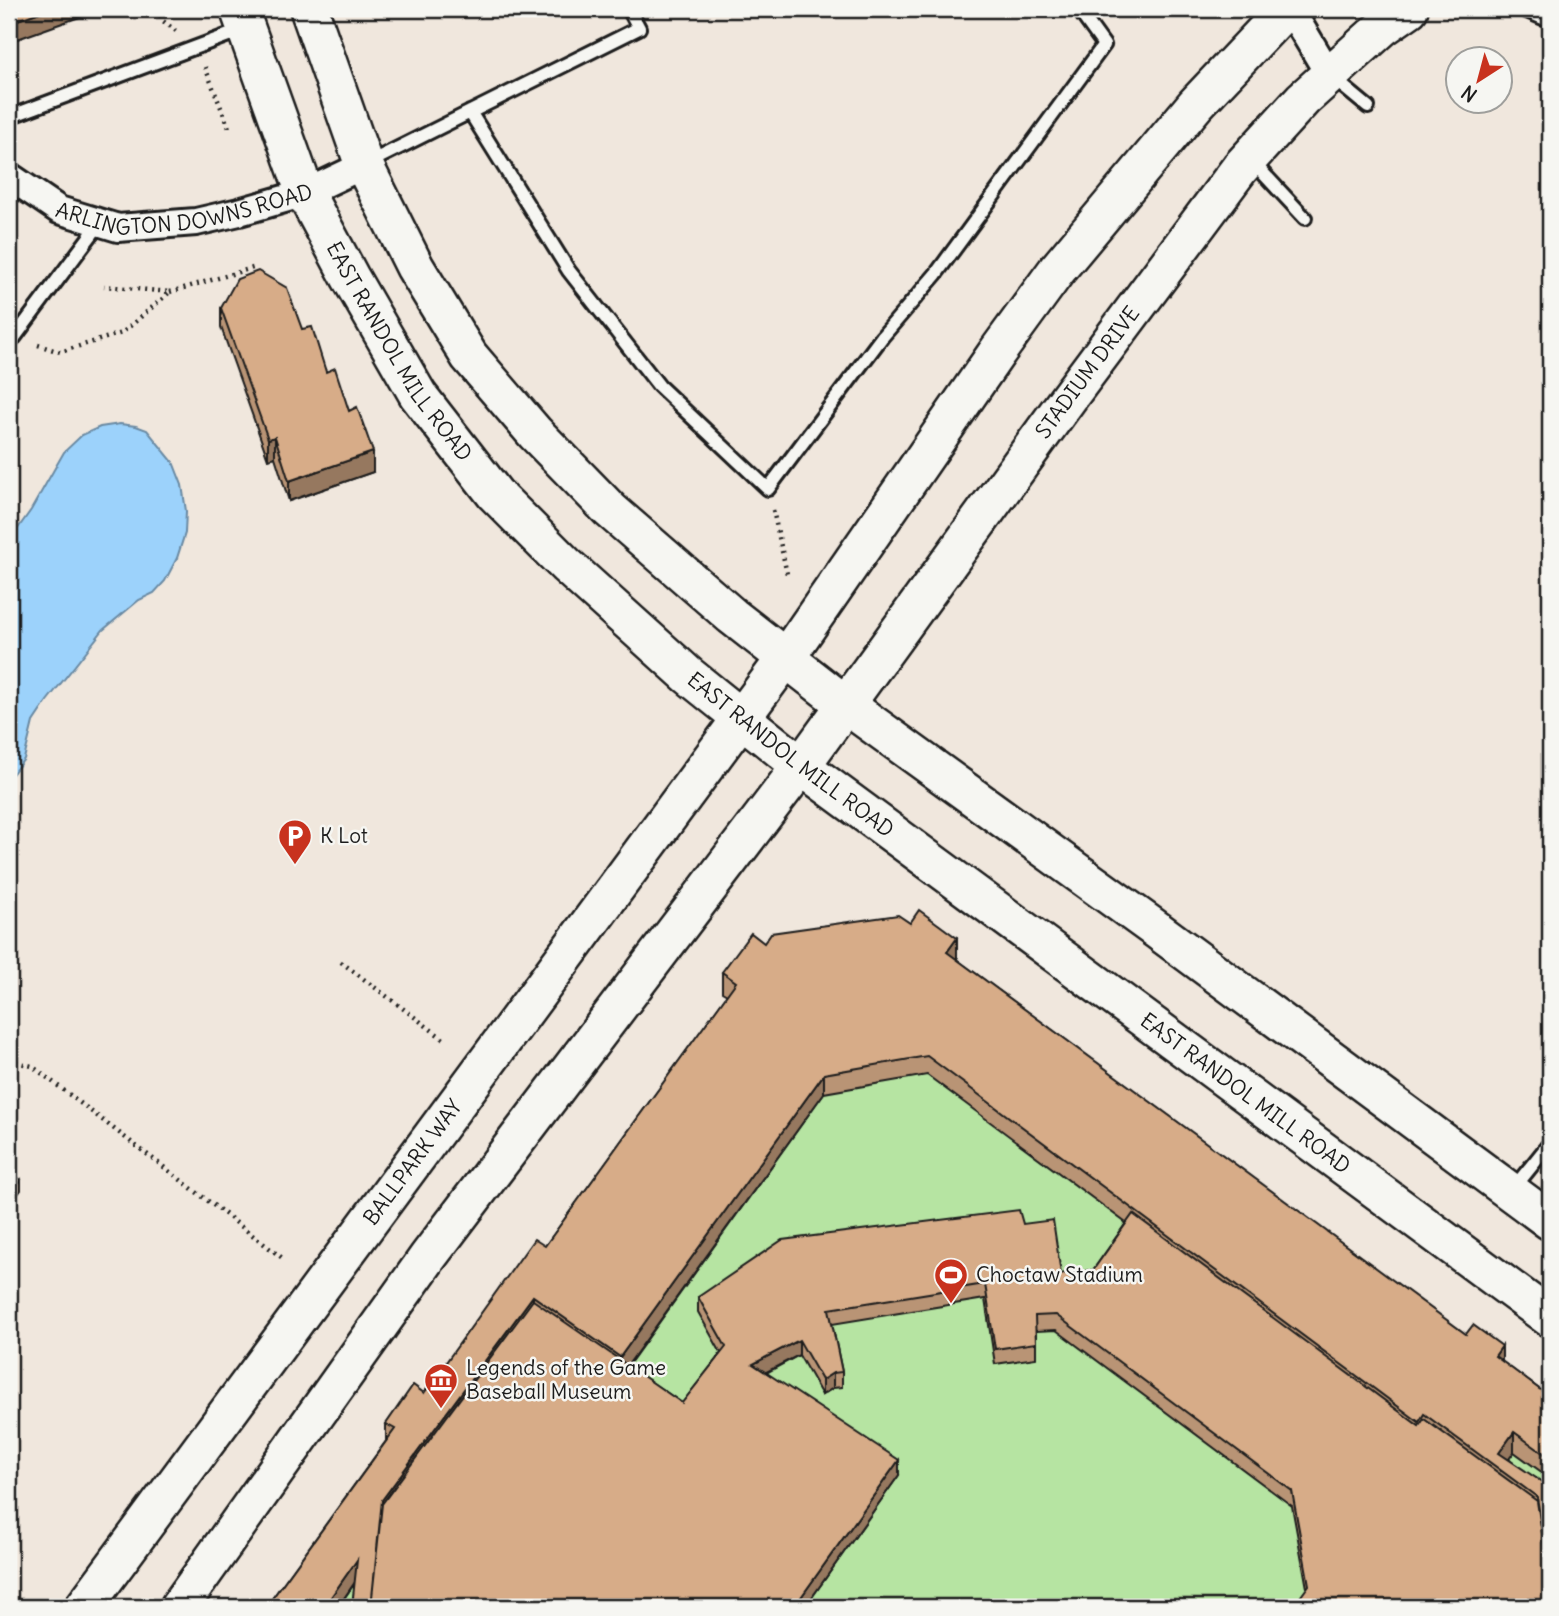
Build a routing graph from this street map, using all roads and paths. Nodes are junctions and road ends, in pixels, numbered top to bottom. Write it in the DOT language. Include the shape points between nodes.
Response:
graph roads {
  1 [pos="309,9"];
  2 [pos="629,9"];
  3 [pos="1078,9"];
  4 [pos="1288,9"];
  5 [pos="1409,9"];
  6 [pos="1522,9"];
  7 [pos="242,19"];
  8 [pos="1550,21"];
  9 [pos="197,48"];
  10 [pos="1330,76"];
  11 [pos="1368,107"];
  12 [pos="471,113"];
  13 [pos="9,117"];
  14 [pos="229,128"];
  15 [pos="1249,158"];
  16 [pos="364,165"];
  17 [pos="9,176"];
  18 [pos="305,193"];
  19 [pos="1305,218"];
  20 [pos="100,223"];
  21 [pos="256,267"];
  22 [pos="104,286"];
  23 [pos="170,292"];
  24 [pos="11,336"];
  25 [pos="768,489"];
  26 [pos="787,574"];
  27 [pos="785,659"];
  28 [pos="846,705"];
  29 [pos="741,718"];
  30 [pos="802,766"];
  31 [pos="341,962"];
  32 [pos="445,1040"];
  33 [pos="9,1060"];
  34 [pos="1550,1143"];
  35 [pos="1511,1192"];
  36 [pos="1550,1221"];
  37 [pos="285,1259"];
  38 [pos="1550,1318"];
  39 [pos="84,1607"];
  40 [pos="178,1607"];
  1 -- 16 [label="main road"];
  2 -- 12 [label="lane" via="639,28"];
  3 -- 25 [label="lane" via="1104,45 936,274 882,337"];
  4 -- 10 [label="street"];
  4 -- 27 [label="main road" via="1196,104 1057,270"];
  5 -- 10 [label="main road, STADIUM DRIVE"];
  6 -- 8 [label="lane"];
  7 -- 9 [label="lane"];
  7 -- 18 [label="main road, EAST RANDOL MILL ROAD"];
  9 -- 13 [label="lane"];
  9 -- 14 [label="path"];
  10 -- 11 [label="lane"];
  10 -- 15 [label="main road, STADIUM DRIVE"];
  12 -- 16 [label="lane"];
  12 -- 25 [label="lane" via="569,271 659,386"];
  15 -- 19 [label="lane"];
  15 -- 28 [label="main road, STADIUM DRIVE"];
  16 -- 18 [label="street, ARLINGTON DOWNS ROAD"];
  16 -- 27 [label="main road" via="415,267 469,356 610,510"];
  17 -- 20 [label="street, ARLINGTON DOWNS ROAD" via="59,210"];
  18 -- 20 [label="street, ARLINGTON DOWNS ROAD" via="196,222 118,228"];
  18 -- 29 [label="main road, EAST RANDOL MILL ROAD" via="418,395 495,494 566,565"];
  20 -- 24 [label="lane"];
  21 -- 23 [label="path"];
  22 -- 23 [label="path"];
  23 -- 24 [label="path" via="122,332 60,352"];
  25 -- 26 [label="path"];
  27 -- 28 [label="main road"];
  27 -- 29 [label="main road"];
  28 -- 30 [label="main road, STADIUM DRIVE"];
  28 -- 35 [label="main road"];
  29 -- 30 [label="main road, EAST RANDOL MILL ROAD"];
  29 -- 39 [label="main road, BALLPARK WAY"];
  30 -- 38 [label="main road, EAST RANDOL MILL ROAD"];
  30 -- 40 [label="main road" via="428,1257"];
  31 -- 32 [label="path"];
  33 -- 37 [label="path" via="32,1066"];
  34 -- 35 [label="lane"];
  35 -- 36 [label="main road"];
}
